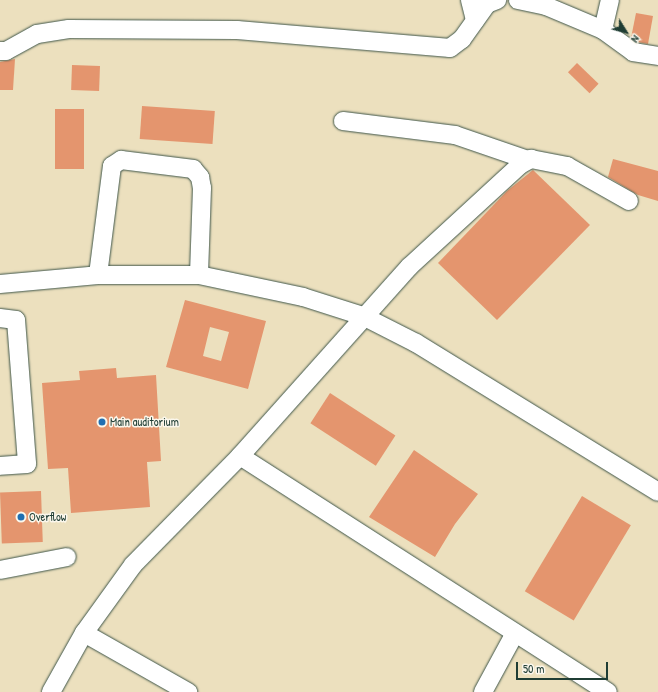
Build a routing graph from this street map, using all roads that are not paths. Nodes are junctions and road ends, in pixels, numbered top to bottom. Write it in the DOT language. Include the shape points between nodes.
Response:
graph roads {
  1 [pos="470,0"];
  2 [pos="497,0"];
  3 [pos="518,0"];
  4 [pos="610,0"];
  5 [pos="475,20"];
  6 [pos="604,30"];
  7 [pos="0,51"];
  8 [pos="658,56"];
  9 [pos="343,121"];
  10 [pos="528,160"];
  11 [pos="629,201"];
  12 [pos="98,275"];
  13 [pos="199,275"];
  14 [pos="0,284"];
  15 [pos="363,316"];
  16 [pos="0,318"];
  17 [pos="240,456"];
  18 [pos="0,466"];
  19 [pos="658,492"];
  20 [pos="67,557"];
  21 [pos="0,570"];
  22 [pos="84,633"];
  23 [pos="515,633"];
  24 [pos="51,692"];
  25 [pos="188,692"];
  26 [pos="483,692"];
  27 [pos="608,692"];
  1 -- 5 [label="street"];
  2 -- 5 [label="street" via="487,4"];
  3 -- 6 [label="street" via="546,6"];
  4 -- 6 [label="street"];
  5 -- 7 [label="street" via="462,39 450,48 237,30 69,29 37,34 6,51"];
  6 -- 8 [label="street" via="633,52"];
  9 -- 10 [label="street" via="455,135"];
  10 -- 11 [label="street" via="545,160 566,166"];
  10 -- 15 [label="street" via="432,244"];
  12 -- 13 [label="street"];
  12 -- 13 [label="street" via="112,166 121,160 193,169 200,177 202,188"];
  12 -- 14 [label="street"];
  13 -- 15 [label="street" via="303,297"];
  15 -- 17 [label="street"];
  15 -- 19 [label="street" via="481,381"];
  16 -- 18 [label="street" via="16,320 27,464"];
  17 -- 22 [label="street" via="133,565"];
  17 -- 23 [label="street"];
  20 -- 21 [label="street"];
  22 -- 24 [label="street"];
  22 -- 25 [label="street"];
  23 -- 26 [label="street"];
  23 -- 27 [label="street"];
}
